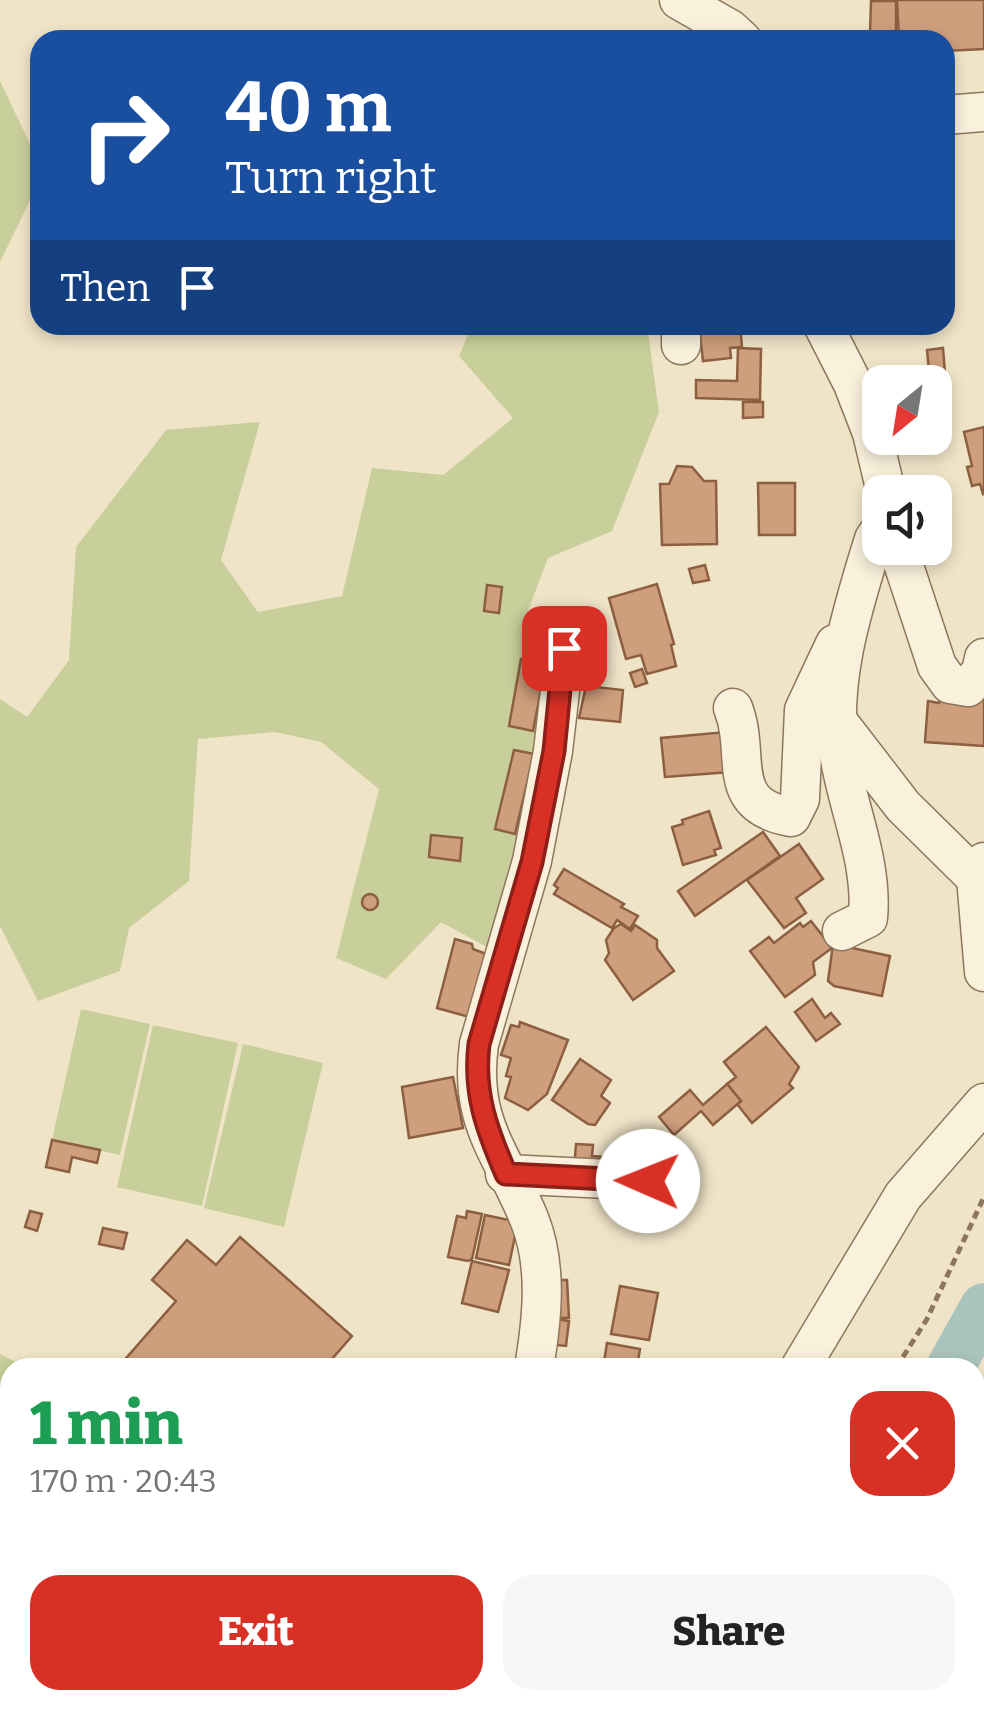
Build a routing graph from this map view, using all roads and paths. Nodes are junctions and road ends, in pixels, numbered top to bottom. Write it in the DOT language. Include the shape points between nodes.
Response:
graph roads {
  1 [pos="680,0"];
  2 [pos="731,30"];
  3 [pos="984,112"];
  4 [pos="955,114"];
  5 [pos="828,335"];
  6 [pos="882,475"];
  7 [pos="866,565"];
  8 [pos="903,565"];
  9 [pos="848,626"];
  10 [pos="564,648"];
  11 [pos="984,658"];
  12 [pos="733,708"];
  13 [pos="836,719"];
  14 [pos="980,870"];
  15 [pos="842,931"];
  16 [pos="984,972"];
  17 [pos="984,1104"];
  18 [pos="506,1174"];
  19 [pos="664,1174"];
  20 [pos="984,1197"];
  21 [pos="535,1358"];
  22 [pos="806,1358"];
  23 [pos="902,1358"];
  1 -- 2 [label="street"];
  3 -- 4 [label="street"];
  5 -- 6 [label="street" via="872,432"];
  7 -- 9 [label="street"];
  8 -- 11 [label="street" via="936,666 950,684 968,687"];
  9 -- 12 [label="street" via="826,656 804,710 800,799 791,817 772,814 746,790"];
  9 -- 13 [label="street"];
  10 -- 18 [label="street" via="554,751 532,862 475,1073 480,1110"];
  13 -- 14 [label="street" via="903,806"];
  13 -- 15 [label="street" via="870,899 868,918"];
  14 -- 16 [label="street"];
  17 -- 22 [label="street" via="903,1196"];
  18 -- 19 [label="street" via="648,1181"];
  18 -- 21 [label="street" via="530,1222 542,1278"];
  20 -- 23 [label="path"];
}
